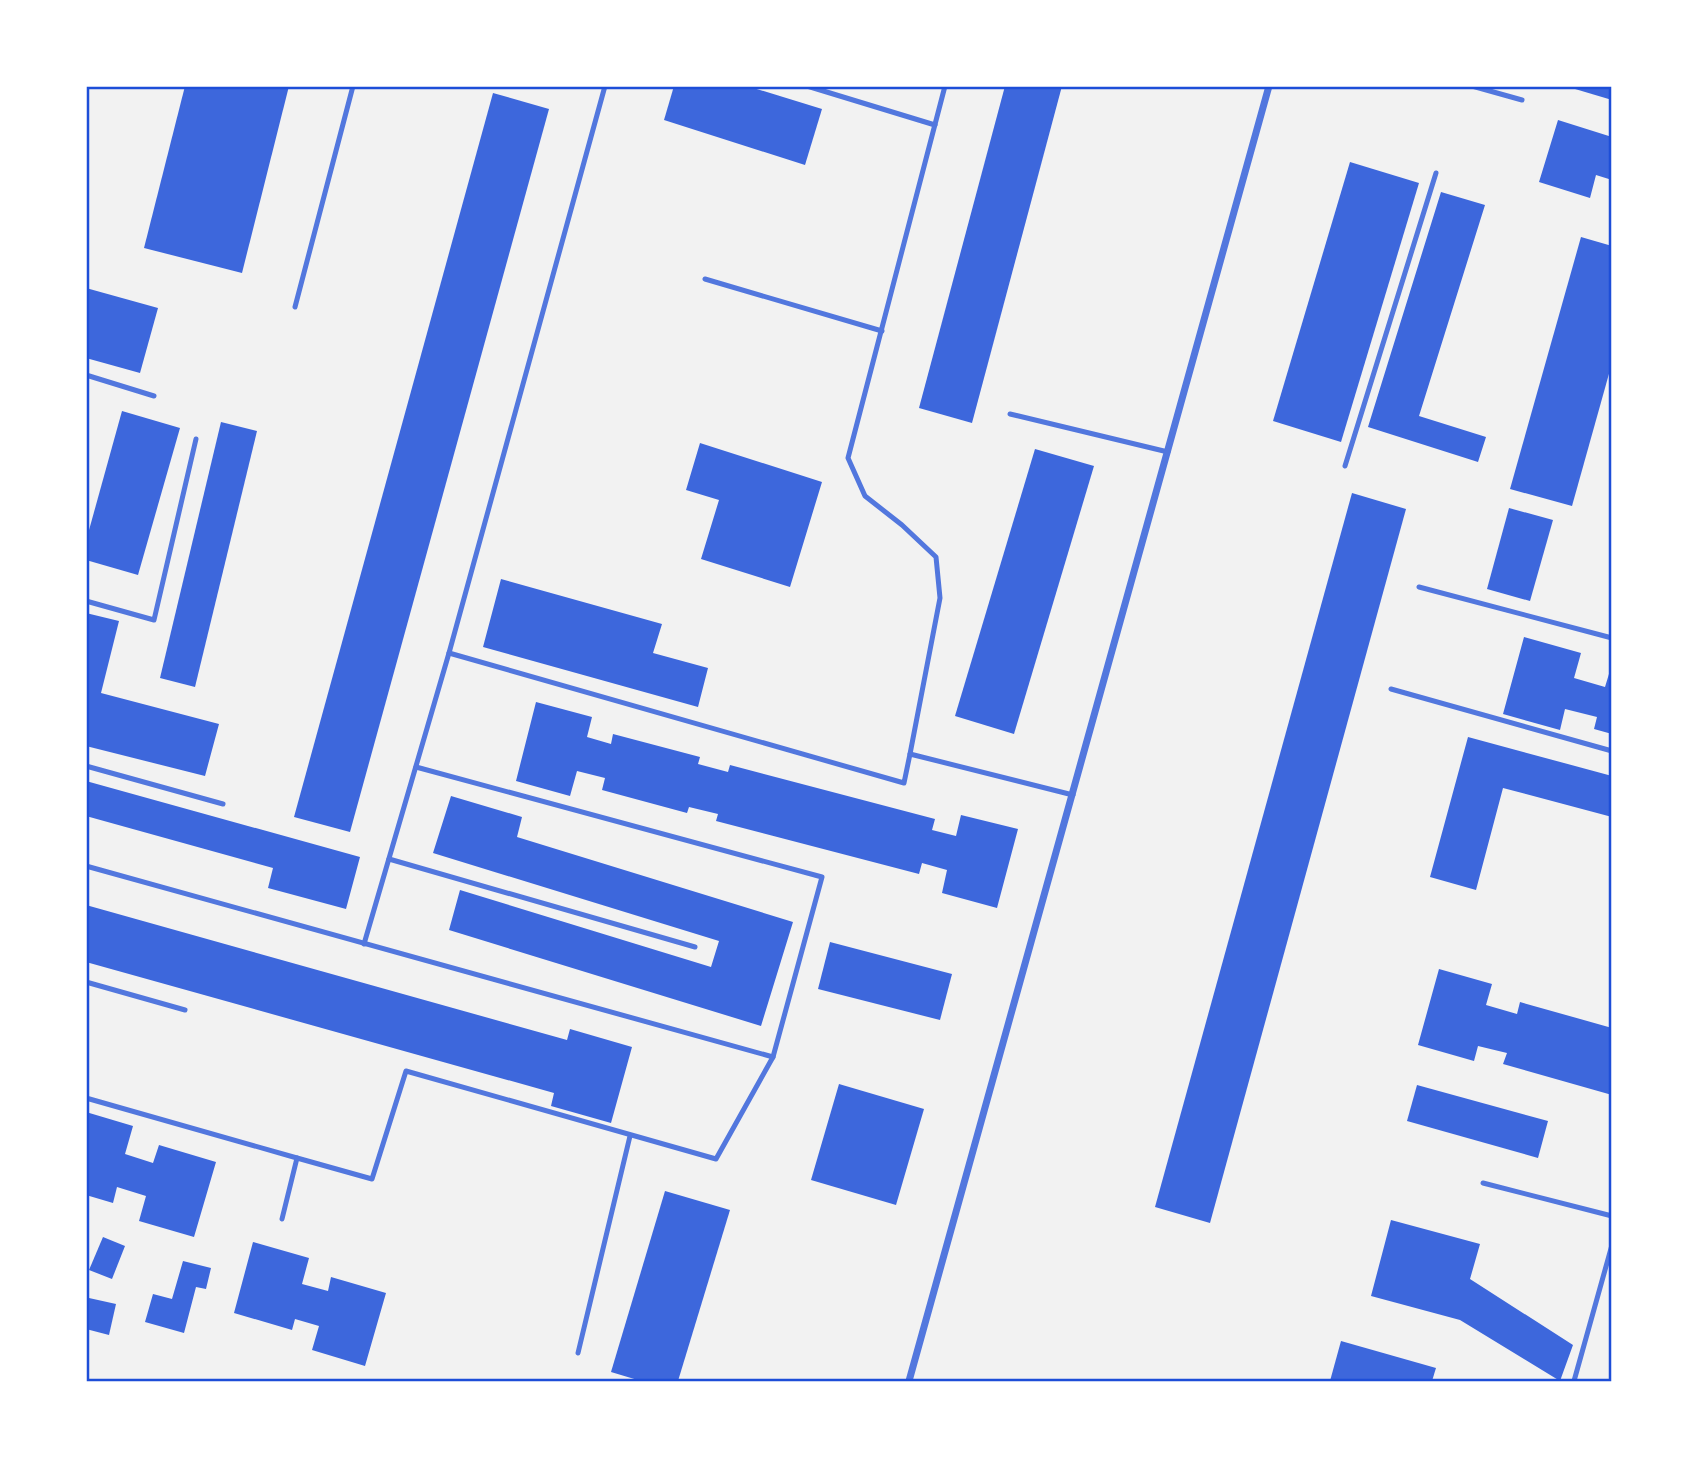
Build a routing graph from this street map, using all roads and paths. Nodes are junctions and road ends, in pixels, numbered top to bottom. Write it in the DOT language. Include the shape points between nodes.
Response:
graph roads {
  1 [pos="353,86"];
  2 [pos="605,86"];
  3 [pos="807,86"];
  4 [pos="946,86"];
  5 [pos="1269,86"];
  6 [pos="1472,86"];
  7 [pos="1522,100"];
  8 [pos="935,125"];
  9 [pos="1436,173"];
  10 [pos="705,279"];
  11 [pos="295,306"];
  12 [pos="882,331"];
  13 [pos="86,374"];
  14 [pos="153,396"];
  15 [pos="1010,414"];
  16 [pos="196,439"];
  17 [pos="1168,452"];
  18 [pos="1345,466"];
  19 [pos="1419,587"];
  20 [pos="86,601"];
  21 [pos="1612,638"];
  22 [pos="449,653"];
  23 [pos="1391,689"];
  24 [pos="1612,751"];
  25 [pos="910,754"];
  26 [pos="86,766"];
  27 [pos="416,767"];
  28 [pos="1073,795"];
  29 [pos="223,804"];
  30 [pos="389,859"];
  31 [pos="86,866"];
  32 [pos="364,944"];
  33 [pos="695,947"];
  34 [pos="86,982"];
  35 [pos="185,1010"];
  36 [pos="773,1057"];
  37 [pos="86,1098"];
  38 [pos="631,1136"];
  39 [pos="297,1158"];
  40 [pos="1483,1183"];
  41 [pos="1612,1216"];
  42 [pos="282,1219"];
  43 [pos="1612,1245"];
  44 [pos="578,1353"];
  45 [pos="909,1381"];
  46 [pos="1574,1381"];
  1 -- 11 [label="lane"];
  2 -- 22 [label="lane"];
  3 -- 8 [label="lane"];
  4 -- 8 [label="lane"];
  5 -- 17 [label="street"];
  6 -- 7 [label="lane"];
  8 -- 12 [label="lane"];
  9 -- 18 [label="lane"];
  10 -- 12 [label="lane"];
  12 -- 25 [label="lane" via="848,458 865,496 936,557 940,598"];
  13 -- 14 [label="lane"];
  15 -- 17 [label="lane"];
  16 -- 20 [label="lane" via="154,620"];
  17 -- 28 [label="street"];
  19 -- 21 [label="lane"];
  22 -- 25 [label="lane" via="904,783"];
  22 -- 27 [label="lane"];
  23 -- 24 [label="lane"];
  25 -- 28 [label="lane"];
  26 -- 29 [label="lane"];
  27 -- 30 [label="lane"];
  27 -- 36 [label="lane" via="822,877"];
  28 -- 45 [label="street"];
  30 -- 32 [label="lane"];
  30 -- 33 [label="lane"];
  31 -- 32 [label="lane"];
  32 -- 36 [label="lane"];
  34 -- 35 [label="lane"];
  36 -- 38 [label="lane" via="716,1159"];
  37 -- 39 [label="lane"];
  38 -- 39 [label="lane" via="405,1071 372,1179"];
  38 -- 44 [label="lane"];
  39 -- 42 [label="lane"];
  40 -- 41 [label="lane"];
  43 -- 46 [label="lane"];
}
